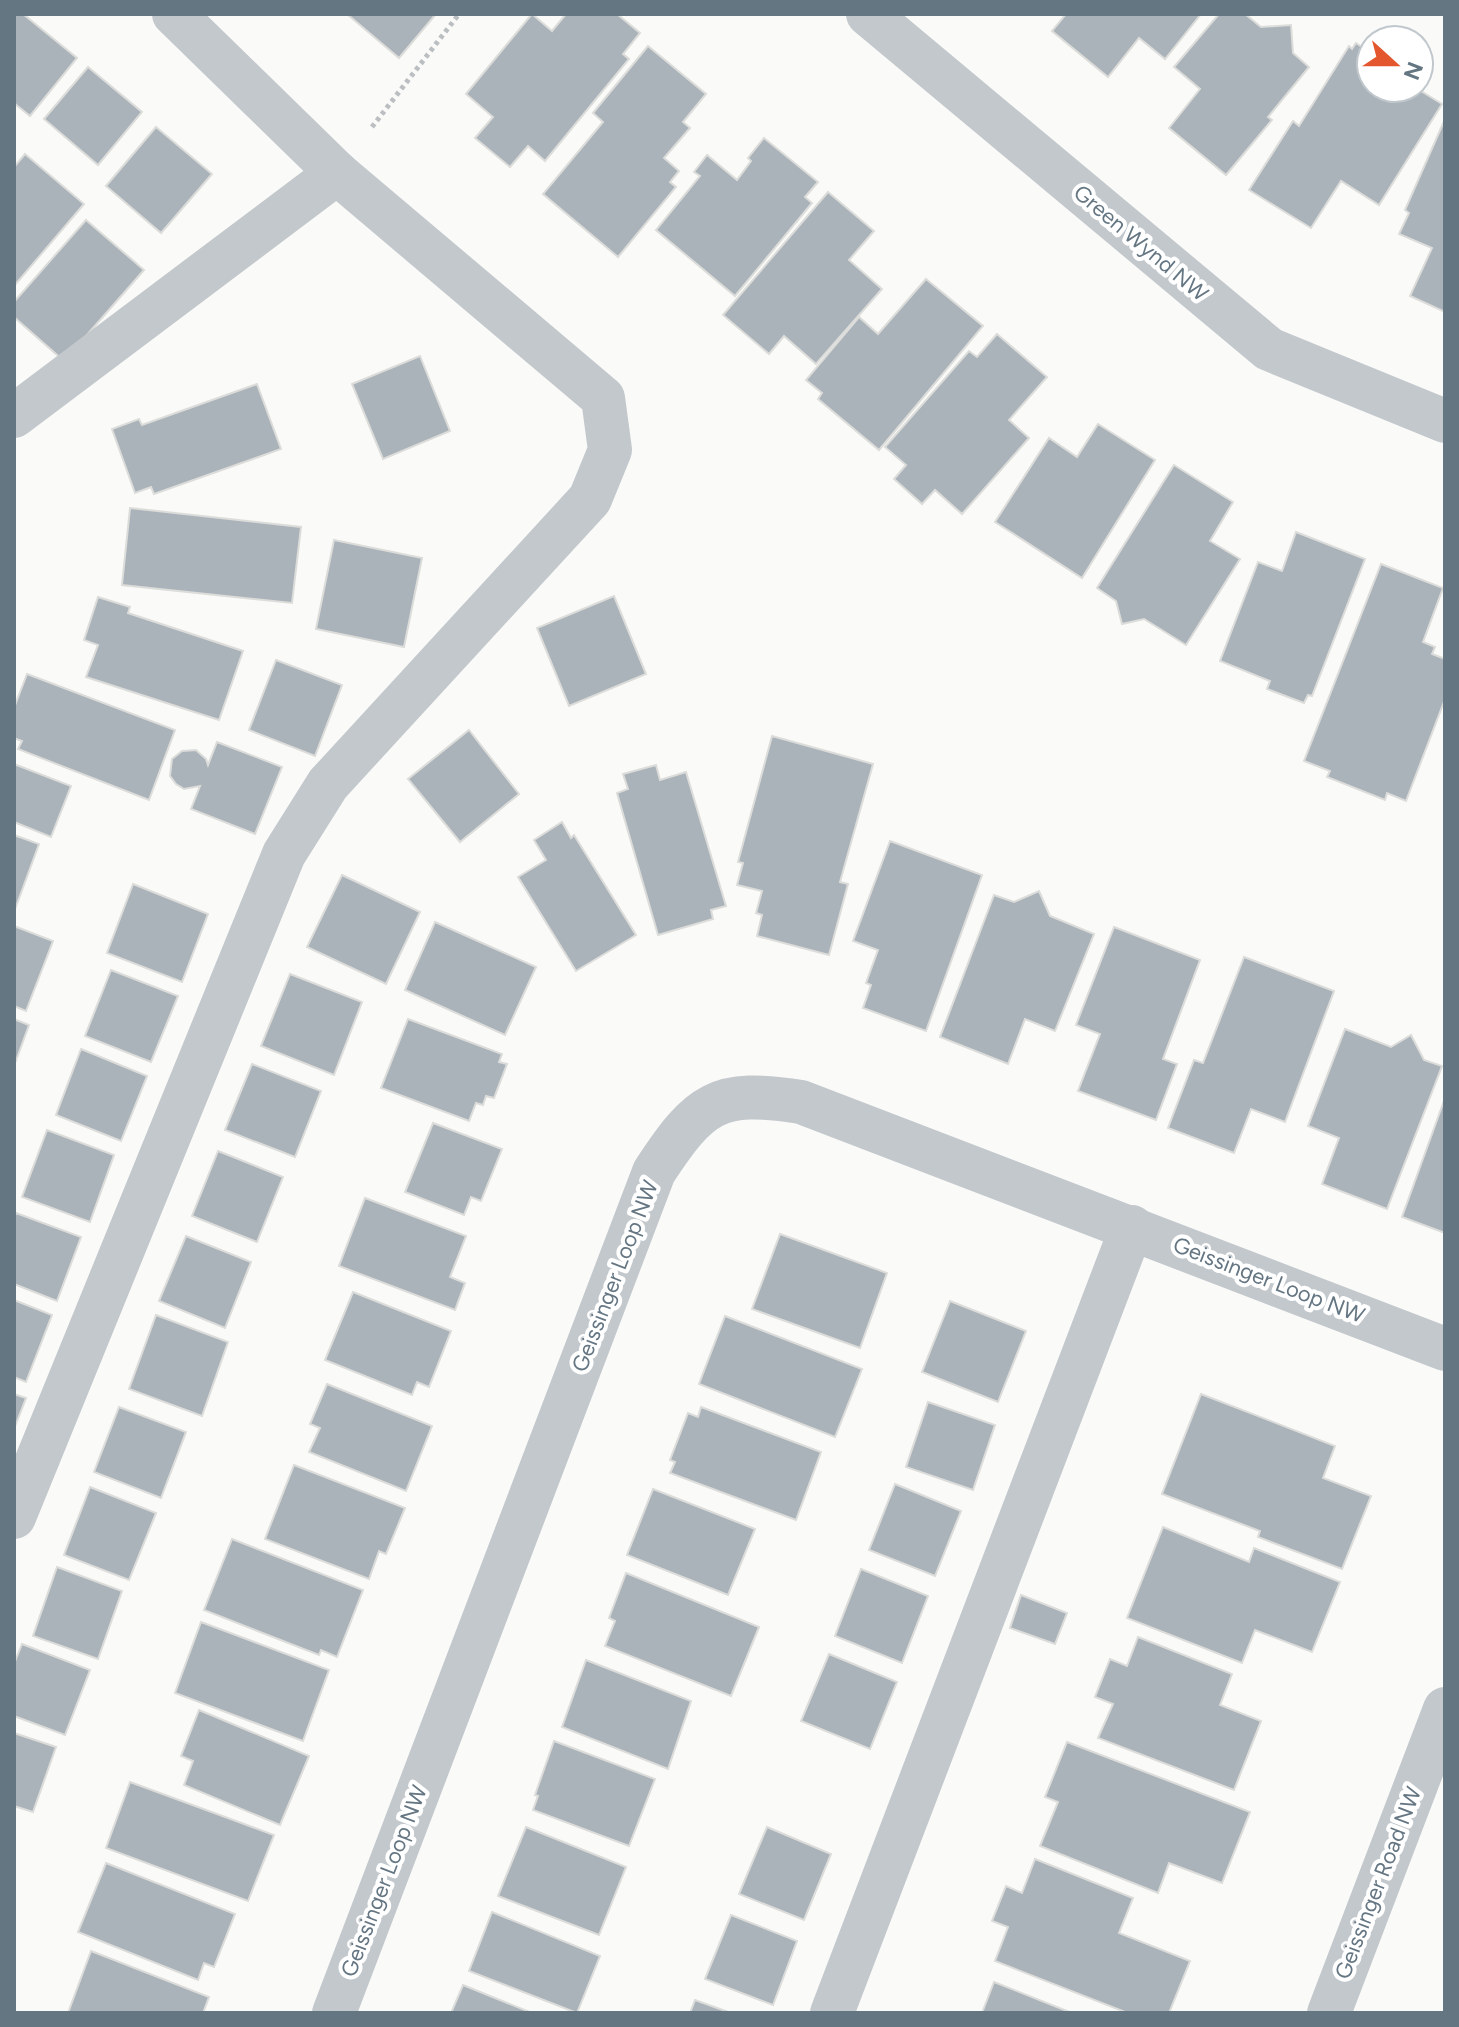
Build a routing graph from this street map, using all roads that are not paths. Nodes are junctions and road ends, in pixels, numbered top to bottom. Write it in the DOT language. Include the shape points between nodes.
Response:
graph roads {
  1 [pos="174,14"];
  2 [pos="868,14"];
  3 [pos="337,173"];
  4 [pos="14,416"];
  5 [pos="1445,421"];
  6 [pos="1132,1227"];
  7 [pos="1445,1349"];
  8 [pos="14,1517"];
  9 [pos="1445,1709"];
  10 [pos="334,2013"];
  11 [pos="832,2013"];
  12 [pos="1329,2013"];
  1 -- 3 [label="street"];
  2 -- 5 [label="street, Green Wynd NW" via="1269,349"];
  3 -- 4 [label="street"];
  3 -- 8 [label="street" via="603,398 610,450 590,499 328,784 284,854"];
  6 -- 7 [label="street, Geissinger Loop NW"];
  6 -- 10 [label="street, Geissinger Loop NW" via="801,1102 764,1096 731,1098 707,1107 677,1137 654,1172"];
  6 -- 11 [label="street"];
  9 -- 12 [label="street, Geissinger Road NW"];
}
